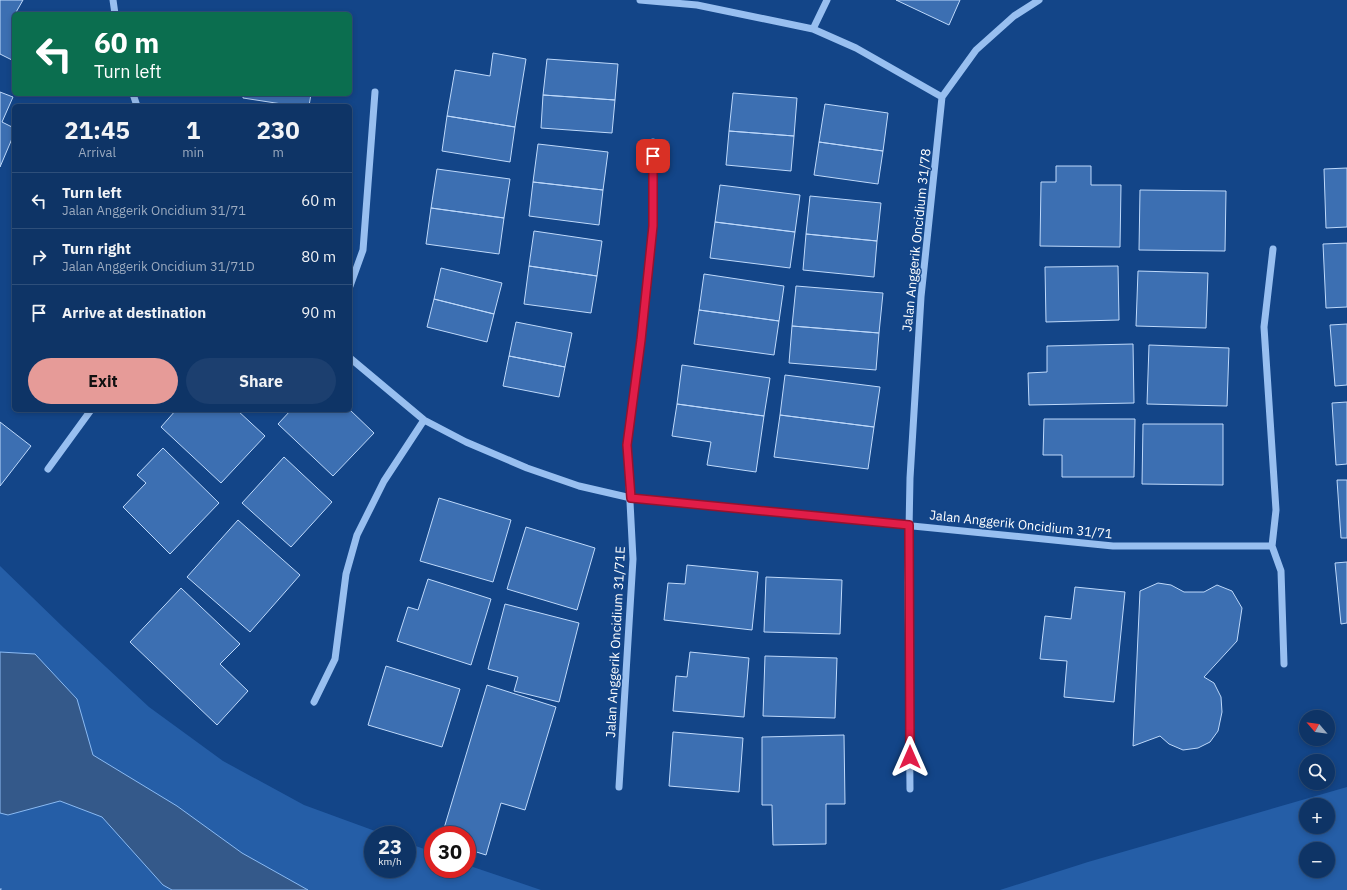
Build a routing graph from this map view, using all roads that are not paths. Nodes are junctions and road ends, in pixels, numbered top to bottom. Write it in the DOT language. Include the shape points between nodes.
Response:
graph roads {
  1 [pos="113,0"];
  2 [pos="640,0"];
  3 [pos="827,0"];
  4 [pos="1039,0"];
  5 [pos="115,12"];
  6 [pos="813,29"];
  7 [pos="375,92"];
  8 [pos="942,97"];
  9 [pos="653,142"];
  10 [pos="1273,249"];
  11 [pos="352,280"];
  12 [pos="352,360"];
  13 [pos="89,412"];
  14 [pos="424,420"];
  15 [pos="48,469"];
  16 [pos="631,498"];
  17 [pos="909,525"];
  18 [pos="1272,546"];
  19 [pos="1284,664"];
  20 [pos="314,702"];
  21 [pos="620,787"];
  22 [pos="910,789"];
  1 -- 5 [label="street"];
  2 -- 6 [label="street" via="698,5"];
  3 -- 6 [label="street"];
  4 -- 8 [label="street, Jalan Anggerik Oncidium 31/78" via="1014,16 976,50"];
  6 -- 8 [label="street" via="856,48"];
  7 -- 11 [label="street" via="363,250"];
  8 -- 17 [label="street, Jalan Anggerik Oncidium 31/78" via="921,297"];
  9 -- 16 [label="street, Jalan Anggerik Oncidium 31/71E" via="653,226 627,445"];
  10 -- 18 [label="street" via="1264,327 1276,510"];
  12 -- 14 [label="street, Jalan Anggerik Oncidium 31/71"];
  13 -- 15 [label="street"];
  14 -- 16 [label="street, Jalan Anggerik Oncidium 31/71" via="466,442 527,468 579,486"];
  14 -- 20 [label="street" via="384,481 357,535 346,574 335,659"];
  16 -- 17 [label="street, Jalan Anggerik Oncidium 31/71"];
  16 -- 21 [label="street, Jalan Anggerik Oncidium 31/71E" via="633,559"];
  17 -- 18 [label="street, Jalan Anggerik Oncidium 31/71" via="1113,546"];
  17 -- 22 [label="street, Jalan Anggerik Oncidium 31/78"];
  18 -- 19 [label="street" via="1281,571"];
}
